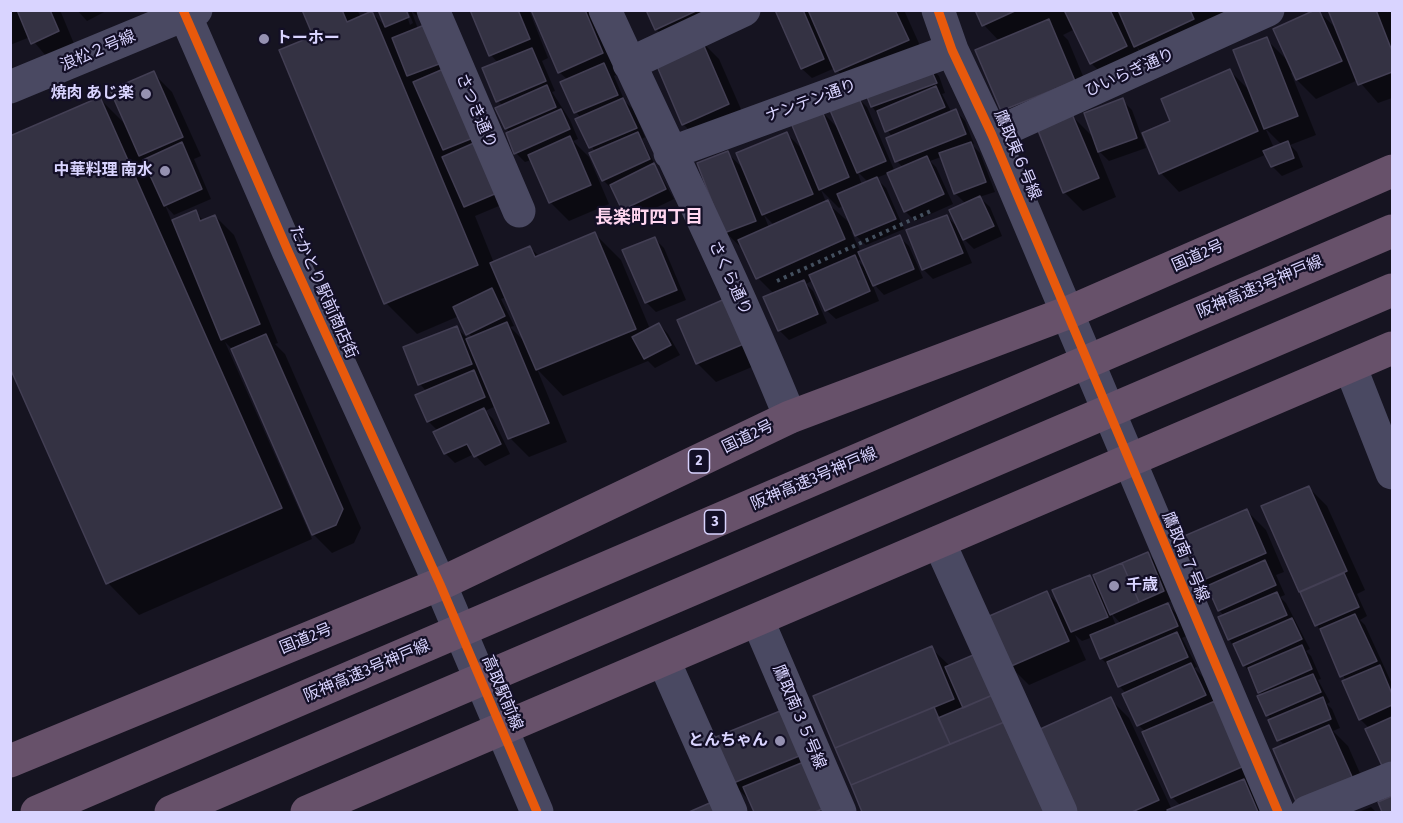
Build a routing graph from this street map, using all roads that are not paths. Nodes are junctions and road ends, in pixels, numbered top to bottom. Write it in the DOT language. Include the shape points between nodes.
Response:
graph roads {
  1 [pos="433,10"];
  2 [pos="605,10"];
  3 [pos="744,10"];
  4 [pos="938,10"];
  5 [pos="1268,10"];
  6 [pos="188,12"];
  7 [pos="952,50"];
  8 [pos="629,63"];
  9 [pos="10,87"];
  10 [pos="992,135"];
  11 [pos="670,153"];
  12 [pos="1392,171"];
  13 [pos="519,211"];
  14 [pos="1392,231"];
  15 [pos="1392,290"];
  16 [pos="1067,313"];
  17 [pos="1392,348"];
  18 [pos="1350,366"];
  19 [pos="790,417"];
  20 [pos="1128,462"];
  21 [pos="1392,473"];
  22 [pos="939,542"];
  23 [pos="440,584"];
  24 [pos="758,621"];
  25 [pos="664,661"];
  26 [pos="501,730"];
  27 [pos="10,761"];
  28 [pos="1392,778"];
  29 [pos="37,813"];
  30 [pos="171,813"];
  31 [pos="307,813"];
  32 [pos="537,813"];
  33 [pos="731,813"];
  34 [pos="840,813"];
  35 [pos="1061,813"];
  36 [pos="1278,813"];
  37 [pos="1307,813"];
  1 -- 13 [label="street, さつき通り"];
  2 -- 8 [label="street, さくら通り"];
  3 -- 8 [label="street"];
  4 -- 7 [label="street, 鷹取東６号線"];
  5 -- 10 [label="street, ひいらぎ通り"];
  6 -- 9 [label="street, 浪松２号線"];
  6 -- 23 [label="street, たかとり駅前商店街" via="288,251"];
  7 -- 10 [label="street, 鷹取東６号線"];
  7 -- 11 [label="street, ナンテン通り"];
  8 -- 11 [label="street, さくら通り"];
  10 -- 16 [label="street, 鷹取東６号線"];
  11 -- 19 [label="street, さくら通り" via="740,297"];
  12 -- 16 [label="highway, 国道2号 / 2"];
  14 -- 29 [label="highway, 阪神高速3号神戸線 / 3, bridge"];
  15 -- 30 [label="highway, bridge"];
  16 -- 19 [label="highway, 国道2号 / 2"];
  16 -- 20 [label="street, 鷹取南７号線"];
  17 -- 18 [label="highway"];
  18 -- 20 [label="highway"];
  18 -- 21 [label="street"];
  19 -- 23 [label="highway, 国道2号 / 2"];
  20 -- 22 [label="highway"];
  20 -- 36 [label="street, 鷹取南７号線"];
  22 -- 24 [label="highway"];
  22 -- 35 [label="street"];
  23 -- 26 [label="street, 高取駅前線"];
  23 -- 27 [label="highway, 国道2号 / 2"];
  24 -- 25 [label="highway"];
  24 -- 34 [label="street, 鷹取南３５号線"];
  25 -- 26 [label="highway"];
  25 -- 33 [label="street"];
  26 -- 31 [label="highway"];
  26 -- 32 [label="street, 高取駅前線"];
  28 -- 37 [label="street"];
}
